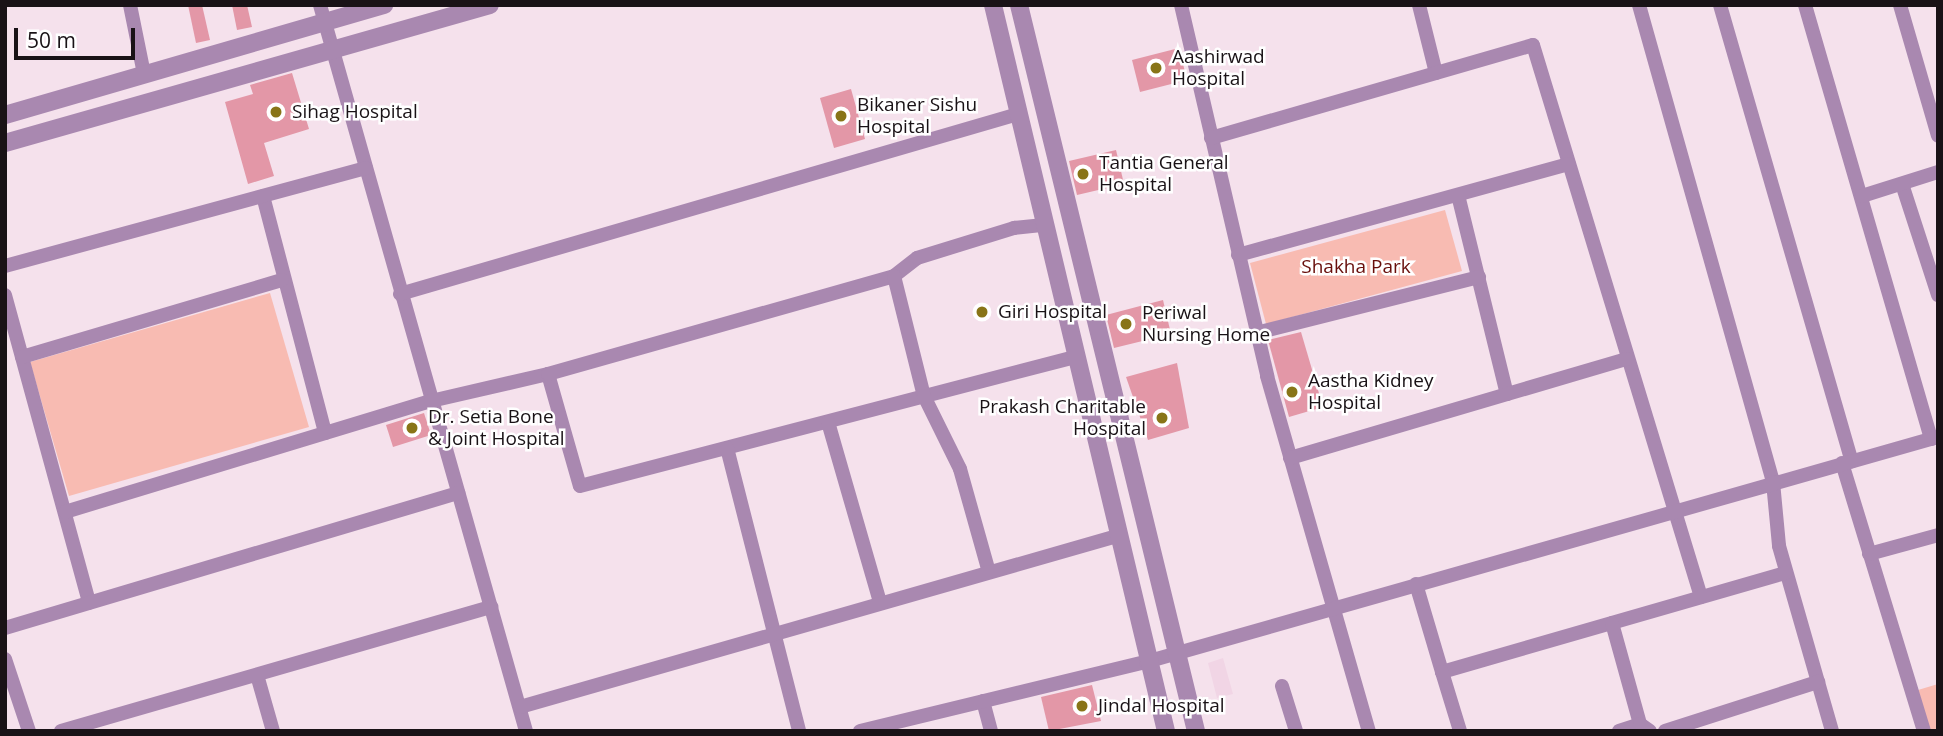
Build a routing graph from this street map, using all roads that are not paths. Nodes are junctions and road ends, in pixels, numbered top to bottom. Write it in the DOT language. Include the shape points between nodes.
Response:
graph roads {
  1 [pos="130,5"];
  2 [pos="320,5"];
  3 [pos="384,5"];
  4 [pos="490,5"];
  5 [pos="993,5"];
  6 [pos="1019,5"];
  7 [pos="1181,5"];
  8 [pos="1419,5"];
  9 [pos="1639,5"];
  10 [pos="1720,5"];
  11 [pos="1805,5"];
  12 [pos="1900,5"];
  13 [pos="326,24"];
  14 [pos="333,51"];
  15 [pos="1436,73"];
  16 [pos="144,74"];
  17 [pos="1018,114"];
  18 [pos="5,115"];
  19 [pos="1938,136"];
  20 [pos="1211,138"];
  21 [pos="5,143"];
  22 [pos="1569,164"];
  23 [pos="366,168"];
  24 [pos="1938,172"];
  25 [pos="1902,184"];
  26 [pos="1458,195"];
  27 [pos="263,196"];
  28 [pos="1862,196"];
  29 [pos="1045,225"];
  30 [pos="1238,255"];
  31 [pos="5,266"];
  32 [pos="894,276"];
  33 [pos="1479,277"];
  34 [pos="282,280"];
  35 [pos="400,294"];
  36 [pos="5,295"];
  37 [pos="1938,295"];
  38 [pos="1256,333"];
  39 [pos="22,356"];
  40 [pos="1075,357"];
  41 [pos="1627,359"];
  42 [pos="548,374"];
  43 [pos="1507,394"];
  44 [pos="924,396"];
  45 [pos="431,401"];
  46 [pos="828,422"];
  47 [pos="325,433"];
  48 [pos="1934,438"];
  49 [pos="727,448"];
  50 [pos="1290,458"];
  51 [pos="1847,462"];
  52 [pos="1773,482"];
  53 [pos="458,494"];
  54 [pos="1672,510"];
  55 [pos="65,512"];
  56 [pos="1938,535"];
  57 [pos="1116,536"];
  58 [pos="1869,554"];
  59 [pos="989,572"];
  60 [pos="1786,573"];
  61 [pos="1416,584"];
  62 [pos="1700,597"];
  63 [pos="89,603"];
  64 [pos="880,603"];
  65 [pos="491,607"];
  66 [pos="1334,608"];
  67 [pos="1612,623"];
  68 [pos="5,628"];
  69 [pos="775,633"];
  70 [pos="1175,653"];
  71 [pos="5,659"];
  72 [pos="1146,662"];
  73 [pos="1442,672"];
  74 [pos="257,675"];
  75 [pos="1818,682"];
  76 [pos="1282,686"];
  77 [pos="983,701"];
  78 [pos="520,707"];
  79 [pos="1645,728"];
  80 [pos="29,731"];
  81 [pos="61,731"];
  82 [pos="273,731"];
  83 [pos="526,731"];
  84 [pos="799,731"];
  85 [pos="860,731"];
  86 [pos="991,731"];
  87 [pos="1166,731"];
  88 [pos="1196,731"];
  89 [pos="1296,731"];
  90 [pos="1369,731"];
  91 [pos="1460,731"];
  92 [pos="1619,731"];
  93 [pos="1665,731"];
  94 [pos="1832,731"];
  95 [pos="1924,731"];
  1 -- 16 [label="street"];
  2 -- 13 [label="street"];
  3 -- 13 [label="street"];
  4 -- 14 [label="street"];
  5 -- 17 [label="street"];
  6 -- 70 [label="street"];
  7 -- 20 [label="street"];
  8 -- 15 [label="street"];
  9 -- 52 [label="street"];
  10 -- 51 [label="street"];
  11 -- 28 [label="street"];
  12 -- 19 [label="street"];
  13 -- 14 [label="street"];
  13 -- 16 [label="street"];
  14 -- 21 [label="street"];
  14 -- 23 [label="street"];
  15 -- 20 [label="street"];
  15 -- 22 [label="street" via="1533,45"];
  16 -- 18 [label="street"];
  17 -- 29 [label="street"];
  17 -- 35 [label="street"];
  20 -- 30 [label="street"];
  22 -- 26 [label="street"];
  22 -- 41 [label="street"];
  23 -- 27 [label="street"];
  23 -- 35 [label="street"];
  24 -- 25 [label="street"];
  25 -- 28 [label="street"];
  25 -- 37 [label="street"];
  26 -- 30 [label="street"];
  26 -- 33 [label="street"];
  27 -- 31 [label="street"];
  27 -- 34 [label="street"];
  28 -- 48 [label="street"];
  29 -- 32 [label="street" via="1014,228 917,258"];
  29 -- 40 [label="street"];
  30 -- 38 [label="street"];
  32 -- 42 [label="street"];
  32 -- 44 [label="street"];
  33 -- 38 [label="street"];
  33 -- 43 [label="street"];
  34 -- 39 [label="street"];
  34 -- 47 [label="street"];
  35 -- 45 [label="street"];
  36 -- 39 [label="street"];
  38 -- 50 [label="street"];
  39 -- 55 [label="street"];
  40 -- 44 [label="street"];
  40 -- 57 [label="street"];
  41 -- 43 [label="street"];
  41 -- 54 [label="street"];
  42 -- 45 [label="street"];
  42 -- 49 [label="street" via="580,486"];
  43 -- 50 [label="street"];
  44 -- 46 [label="street"];
  44 -- 59 [label="street" via="960,469"];
  45 -- 47 [label="street"];
  45 -- 53 [label="street"];
  46 -- 49 [label="street"];
  46 -- 64 [label="street"];
  47 -- 55 [label="street"];
  48 -- 51 [label="street"];
  49 -- 69 [label="street"];
  50 -- 66 [label="street"];
  51 -- 52 [label="street"];
  51 -- 58 [label="street"];
  52 -- 54 [label="street"];
  52 -- 60 [label="street"];
  53 -- 63 [label="street"];
  53 -- 65 [label="street"];
  54 -- 61 [label="street"];
  54 -- 62 [label="street"];
  55 -- 63 [label="street"];
  56 -- 58 [label="street"];
  57 -- 59 [label="street"];
  57 -- 72 [label="street"];
  58 -- 95 [label="street"];
  59 -- 64 [label="street"];
  60 -- 62 [label="street"];
  60 -- 75 [label="street"];
  61 -- 66 [label="street"];
  61 -- 73 [label="street"];
  62 -- 67 [label="street"];
  63 -- 68 [label="street"];
  64 -- 69 [label="street"];
  65 -- 74 [label="street"];
  65 -- 78 [label="street"];
  66 -- 70 [label="street"];
  66 -- 90 [label="street"];
  67 -- 73 [label="street"];
  67 -- 79 [label="street"];
  69 -- 78 [label="street"];
  69 -- 84 [label="street"];
  70 -- 72 [label="street"];
  70 -- 88 [label="street"];
  71 -- 80 [label="street"];
  72 -- 77 [label="street"];
  72 -- 87 [label="street"];
  73 -- 91 [label="street"];
  74 -- 81 [label="street"];
  74 -- 82 [label="street"];
  75 -- 93 [label="street"];
  75 -- 94 [label="street"];
  76 -- 89 [label="street"];
  77 -- 85 [label="street"];
  77 -- 86 [label="street"];
  78 -- 83 [label="street"];
  79 -- 92 [label="street"];
}
